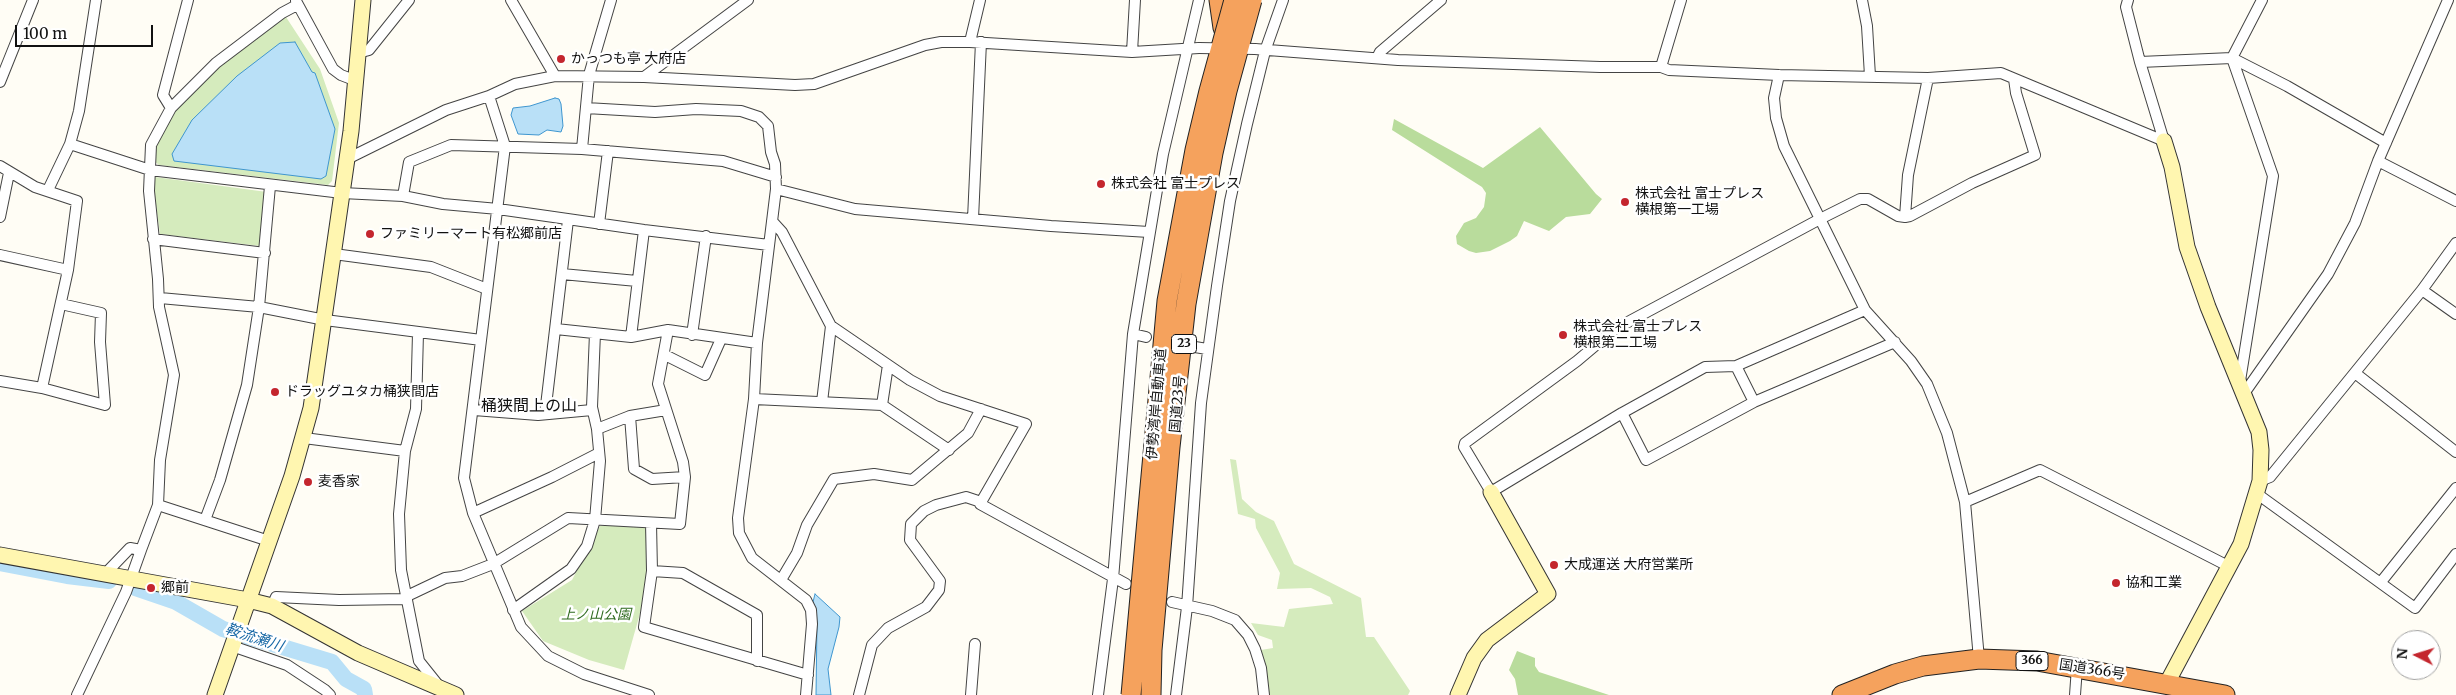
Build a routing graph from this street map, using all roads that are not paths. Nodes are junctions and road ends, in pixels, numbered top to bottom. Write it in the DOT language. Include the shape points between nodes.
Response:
graph roads {
  1 [pos="33,0"];
  2 [pos="96,0"];
  3 [pos="188,0"];
  4 [pos="363,0"];
  5 [pos="409,0"];
  6 [pos="511,0"];
  7 [pos="748,0"];
  8 [pos="980,0"];
  9 [pos="1135,0"];
  10 [pos="1199,0"];
  11 [pos="1219,0"];
  12 [pos="1232,0"];
  13 [pos="1252,0"];
  14 [pos="1258,0"];
  15 [pos="1283,0"];
  16 [pos="1441,0"];
  17 [pos="1681,0"];
  18 [pos="1862,0"];
  19 [pos="2128,0"];
  20 [pos="2262,0"];
  21 [pos="2448,0"];
  22 [pos="607,1"];
  23 [pos="297,3"];
  24 [pos="1223,28"];
  25 [pos="976,42"];
  26 [pos="1194,49"];
  27 [pos="1260,50"];
  28 [pos="1132,52"];
  29 [pos="358,53"];
  30 [pos="1377,58"];
  31 [pos="2232,58"];
  32 [pos="2140,62"];
  33 [pos="1661,67"];
  34 [pos="589,75"];
  35 [pos="1779,75"];
  36 [pos="556,76"];
  37 [pos="1870,76"];
  38 [pos="644,77"];
  39 [pos="1928,78"];
  40 [pos="2014,79"];
  41 [pos="354,80"];
  42 [pos="0,82"];
  43 [pos="489,96"];
  44 [pos="171,108"];
  45 [pos="586,108"];
  46 [pos="2164,141"];
  47 [pos="2386,143"];
  48 [pos="70,144"];
  49 [pos="505,146"];
  50 [pos="582,149"];
  51 [pos="608,151"];
  52 [pos="347,159"];
  53 [pos="2378,161"];
  54 [pos="0,166"];
  55 [pos="150,170"];
  56 [pos="9,172"];
  57 [pos="776,177"];
  58 [pos="270,186"];
  59 [pos="48,190"];
  60 [pos="776,190"];
  61 [pos="342,193"];
  62 [pos="403,196"];
  63 [pos="2456,201"];
  64 [pos="498,209"];
  65 [pos="0,217"];
  66 [pos="1905,217"];
  67 [pos="973,219"];
  68 [pos="1820,219"];
  69 [pos="568,220"];
  70 [pos="772,221"];
  71 [pos="599,224"];
  72 [pos="644,230"];
  73 [pos="1148,232"];
  74 [pos="706,236"];
  75 [pos="153,239"];
  76 [pos="2456,243"];
  77 [pos="769,244"];
  78 [pos="265,253"];
  79 [pos="334,254"];
  80 [pos="0,255"];
  81 [pos="68,270"];
  82 [pos="562,274"];
  83 [pos="637,281"];
  84 [pos="487,289"];
  85 [pos="2422,290"];
  86 [pos="160,298"];
  87 [pos="61,304"];
  88 [pos="259,307"];
  89 [pos="1865,310"];
  90 [pos="2456,314"];
  91 [pos="325,320"];
  92 [pos="831,326"];
  93 [pos="556,329"];
  94 [pos="668,330"];
  95 [pos="418,333"];
  96 [pos="595,333"];
  97 [pos="1133,334"];
  98 [pos="692,335"];
  99 [pos="632,337"];
  100 [pos="1146,337"];
  101 [pos="721,339"];
  102 [pos="481,340"];
  103 [pos="1895,342"];
  104 [pos="758,343"];
  105 [pos="1195,347"];
  106 [pos="1207,349"];
  107 [pos="665,355"];
  108 [pos="888,365"];
  109 [pos="1736,366"];
  110 [pos="2355,373"];
  111 [pos="0,381"];
  112 [pos="42,388"];
  113 [pos="2241,390"];
  114 [pos="754,399"];
  115 [pos="822,402"];
  116 [pos="1754,402"];
  117 [pos="882,405"];
  118 [pos="981,409"];
  119 [pos="474,410"];
  120 [pos="592,410"];
  121 [pos="666,410"];
  122 [pos="1622,413"];
  123 [pos="545,414"];
  124 [pos="630,416"];
  125 [pos="598,429"];
  126 [pos="304,438"];
  127 [pos="949,450"];
  128 [pos="406,451"];
  129 [pos="2456,452"];
  130 [pos="599,453"];
  131 [pos="685,477"];
  132 [pos="2258,487"];
  133 [pos="2456,488"];
  134 [pos="1491,492"];
  135 [pos="982,502"];
  136 [pos="1965,502"];
  137 [pos="158,505"];
  138 [pos="473,513"];
  139 [pos="206,520"];
  140 [pos="595,520"];
  141 [pos="651,523"];
  142 [pos="268,541"];
  143 [pos="141,550"];
  144 [pos="2456,554"];
  145 [pos="0,555"];
  146 [pos="493,564"];
  147 [pos="2230,567"];
  148 [pos="652,571"];
  149 [pos="105,574"];
  150 [pos="131,578"];
  151 [pos="1113,579"];
  152 [pos="781,580"];
  153 [pos="2381,582"];
  154 [pos="1126,584"];
  155 [pos="405,598"];
  156 [pos="248,600"];
  157 [pos="1172,602"];
  158 [pos="272,606"];
  159 [pos="1187,607"];
  160 [pos="513,610"];
  161 [pos="235,637"];
  162 [pos="975,644"];
  163 [pos="1979,659"];
  164 [pos="757,661"];
  165 [pos="2077,667"];
  166 [pos="808,675"];
  167 [pos="2166,683"];
  168 [pos="440,688"];
  169 [pos="77,695"];
  170 [pos="215,695"];
  171 [pos="330,695"];
  172 [pos="456,695"];
  173 [pos="649,695"];
  174 [pos="806,695"];
  175 [pos="859,695"];
  176 [pos="971,695"];
  177 [pos="1098,695"];
  178 [pos="1130,695"];
  179 [pos="1152,695"];
  180 [pos="1176,695"];
  181 [pos="1264,695"];
  182 [pos="1458,695"];
  183 [pos="1842,695"];
  184 [pos="2075,695"];
  185 [pos="2225,695"];
  1 -- 42 [label="street"];
  2 -- 48 [label="street" via="79,111"];
  3 -- 44 [label="street" via="163,95"];
  4 -- 29 [label="street"];
  5 -- 29 [label="street" via="369,50"];
  6 -- 36 [label="street"];
  7 -- 38 [label="street"];
  8 -- 25 [label="street"];
  9 -- 28 [label="street"];
  10 -- 26 [label="street"];
  11 -- 24 [label="highway"];
  12 -- 24 [label="highway, 国道23号 / 23"];
  12 -- 178 [label="highway, 伊勢湾岸自動車道, bridge" via="1180,220 1167,301"];
  13 -- 179 [label="highway, 伊勢湾岸自動車道, bridge" via="1213,153 1186,304 1152,650"];
  14 -- 179 [label="highway, 国道23号 / 23" via="1248,22 1220,131 1190,292"];
  15 -- 27 [label="street"];
  16 -- 30 [label="street"];
  17 -- 33 [label="street"];
  18 -- 37 [label="street"];
  19 -- 32 [label="street" via="2126,7"];
  20 -- 31 [label="street"];
  21 -- 47 [label="street"];
  22 -- 34 [label="street"];
  23 -- 41 [label="street" via="333,69 340,76"];
  23 -- 44 [label="street" via="216,63"];
  24 -- 178 [label="highway, 国道23号 / 23" via="1180,209 1168,287 1155,394"];
  25 -- 28 [label="street"];
  25 -- 38 [label="street" via="925,45 814,84"];
  25 -- 67 [label="street"];
  26 -- 27 [label="street, bridge"];
  26 -- 28 [label="street"];
  26 -- 73 [label="street" via="1163,154"];
  27 -- 30 [label="street"];
  27 -- 106 [label="street" via="1230,201"];
  29 -- 41 [label="street"];
  30 -- 33 [label="street"];
  31 -- 32 [label="street"];
  31 -- 47 [label="street"];
  31 -- 113 [label="street" via="2273,176"];
  32 -- 46 [label="street"];
  33 -- 35 [label="street"];
  34 -- 36 [label="street"];
  34 -- 38 [label="street"];
  34 -- 45 [label="street"];
  35 -- 37 [label="street"];
  35 -- 68 [label="street" via="1774,98 1776,118 1784,146"];
  36 -- 43 [label="street" via="515,84"];
  37 -- 39 [label="street"];
  39 -- 40 [label="street" via="1987,72"];
  39 -- 66 [label="street" via="1908,175"];
  40 -- 46 [label="street"];
  40 -- 66 [label="street" via="2035,155"];
  41 -- 52 [label="street"];
  43 -- 49 [label="street"];
  43 -- 52 [label="street" via="446,110"];
  44 -- 55 [label="street" via="151,146"];
  45 -- 50 [label="street"];
  45 -- 57 [label="street" via="655,112 741,111 759,117 768,126"];
  46 -- 113 [label="street" via="2187,247"];
  47 -- 53 [label="street"];
  48 -- 55 [label="street"];
  48 -- 59 [label="street"];
  49 -- 50 [label="street"];
  49 -- 62 [label="street" via="451,145 409,162"];
  49 -- 64 [label="street"];
  50 -- 51 [label="street"];
  51 -- 57 [label="street" via="723,161"];
  51 -- 71 [label="street"];
  52 -- 61 [label="street"];
  53 -- 63 [label="street"];
  53 -- 113 [label="street" via="2355,223 2328,274"];
  54 -- 56 [label="street"];
  55 -- 58 [label="street"];
  55 -- 75 [label="street"];
  56 -- 59 [label="street" via="35,187"];
  56 -- 65 [label="street"];
  57 -- 60 [label="street"];
  58 -- 61 [label="street"];
  58 -- 78 [label="street"];
  59 -- 81 [label="street" via="77,201"];
  60 -- 67 [label="street" via="855,209"];
  60 -- 70 [label="street"];
  61 -- 62 [label="street"];
  61 -- 79 [label="street"];
  62 -- 64 [label="street" via="443,204"];
  64 -- 69 [label="street"];
  64 -- 84 [label="street"];
  66 -- 68 [label="street" via="1868,199 1860,199"];
  67 -- 73 [label="street"];
  68 -- 89 [label="street"];
  68 -- 134 [label="street" via="1615,329 1465,443 1464,447"];
  69 -- 71 [label="street"];
  69 -- 82 [label="street"];
  70 -- 77 [label="street"];
  70 -- 92 [label="street" via="782,232"];
  71 -- 72 [label="street"];
  72 -- 74 [label="street"];
  72 -- 83 [label="street"];
  73 -- 97 [label="street"];
  74 -- 77 [label="street"];
  74 -- 98 [label="street"];
  75 -- 78 [label="street"];
  75 -- 86 [label="street"];
  76 -- 85 [label="street"];
  77 -- 104 [label="street"];
  78 -- 88 [label="street"];
  79 -- 84 [label="street" via="431,267"];
  79 -- 91 [label="street"];
  80 -- 81 [label="street"];
  81 -- 87 [label="street"];
  82 -- 83 [label="street"];
  82 -- 93 [label="street"];
  83 -- 99 [label="street"];
  84 -- 102 [label="street"];
  85 -- 90 [label="street"];
  85 -- 110 [label="street"];
  86 -- 88 [label="street"];
  86 -- 137 [label="street" via="159,307 174,375 160,460"];
  87 -- 112 [label="street"];
  87 -- 112 [label="street" via="101,313 105,406"];
  88 -- 91 [label="street"];
  88 -- 139 [label="street" via="247,385"];
  89 -- 103 [label="street"];
  89 -- 109 [label="street"];
  91 -- 95 [label="street"];
  91 -- 126 [label="street"];
  92 -- 108 [label="street"];
  92 -- 115 [label="street"];
  93 -- 96 [label="street"];
  93 -- 123 [label="street"];
  94 -- 98 [label="street"];
  94 -- 99 [label="street"];
  94 -- 107 [label="street"];
  95 -- 102 [label="street"];
  95 -- 128 [label="street" via="416,409"];
  96 -- 99 [label="street"];
  96 -- 120 [label="street"];
  97 -- 100 [label="street"];
  97 -- 151 [label="street"];
  98 -- 101 [label="street"];
  101 -- 104 [label="street"];
  101 -- 107 [label="street" via="705,375"];
  102 -- 119 [label="street"];
  103 -- 116 [label="street"];
  103 -- 136 [label="street" via="1936,400"];
  104 -- 114 [label="street"];
  105 -- 106 [label="street"];
  106 -- 159 [label="street"];
  107 -- 121 [label="street" via="658,384"];
  108 -- 117 [label="street"];
  108 -- 118 [label="street" via="940,396"];
  109 -- 116 [label="street"];
  109 -- 122 [label="street" via="1705,367"];
  110 -- 129 [label="street"];
  110 -- 132 [label="street" via="2270,477"];
  111 -- 112 [label="street"];
  113 -- 132 [label="street" via="2259,432"];
  114 -- 115 [label="street"];
  114 -- 152 [label="street" via="738,518 739,533 752,558"];
  115 -- 117 [label="street"];
  116 -- 122 [label="street" via="1646,460"];
  117 -- 127 [label="street"];
  118 -- 127 [label="street" via="968,433"];
  118 -- 135 [label="street" via="1026,424"];
  119 -- 123 [label="street"];
  119 -- 138 [label="street" via="464,478"];
  120 -- 123 [label="street"];
  120 -- 125 [label="street"];
  121 -- 124 [label="street"];
  121 -- 131 [label="street"];
  122 -- 134 [label="street"];
  124 -- 125 [label="street"];
  124 -- 131 [label="street" via="634,469 652,479"];
  125 -- 130 [label="street"];
  126 -- 128 [label="street"];
  126 -- 142 [label="street"];
  127 -- 152 [label="street" via="912,480 874,474 834,479 807,525 797,553"];
  128 -- 155 [label="street" via="399,514"];
  130 -- 138 [label="street"];
  130 -- 140 [label="street"];
  131 -- 141 [label="street" via="680,524"];
  132 -- 147 [label="street" via="2241,544"];
  132 -- 153 [label="street"];
  133 -- 153 [label="street"];
  134 -- 182 [label="street" via="1548,594 1487,640 1474,658"];
  135 -- 151 [label="street" via="980,504"];
  135 -- 175 [label="street" via="966,497 936,505 911,524 910,540 940,581 939,590 926,607 888,628 872,645"];
  136 -- 147 [label="street" via="2040,470"];
  136 -- 163 [label="street"];
  137 -- 139 [label="street"];
  137 -- 143 [label="street"];
  138 -- 146 [label="street"];
  139 -- 142 [label="street"];
  140 -- 141 [label="street"];
  140 -- 146 [label="street" via="568,518"];
  140 -- 160 [label="street" via="587,546 571,570"];
  141 -- 148 [label="street"];
  142 -- 156 [label="street"];
  143 -- 149 [label="street" via="130,548"];
  143 -- 150 [label="street"];
  144 -- 153 [label="street" via="2415,608"];
  145 -- 149 [label="street"];
  146 -- 155 [label="street" via="462,576 445,578"];
  146 -- 160 [label="street"];
  147 -- 167 [label="street"];
  148 -- 164 [label="street" via="683,573 757,615"];
  148 -- 164 [label="street" via="644,627"];
  149 -- 150 [label="street"];
  150 -- 156 [label="street"];
  150 -- 169 [label="street"];
  151 -- 154 [label="street"];
  151 -- 177 [label="street"];
  152 -- 166 [label="street" via="806,600 811,610"];
  155 -- 158 [label="street" via="339,600 276,596"];
  155 -- 168 [label="street" via="420,661"];
  156 -- 158 [label="street"];
  156 -- 161 [label="street"];
  157 -- 159 [label="street"];
  158 -- 168 [label="street" via="358,654"];
  159 -- 180 [label="street"];
  159 -- 181 [label="street" via="1212,611 1235,620 1255,649"];
  160 -- 173 [label="street" via="521,627 548,656 584,674"];
  161 -- 170 [label="street"];
  161 -- 171 [label="street" via="287,665"];
  162 -- 176 [label="street"];
  163 -- 165 [label="highway, 国道366号 / 366" via="2037,661"];
  163 -- 183 [label="highway, 国道366号 / 366" via="1923,666"];
  164 -- 166 [label="street"];
  165 -- 167 [label="highway, 国道366号 / 366"];
  165 -- 184 [label="street"];
  166 -- 174 [label="street"];
  167 -- 185 [label="highway, 国道366号 / 366"];
  168 -- 172 [label="street"];
}
